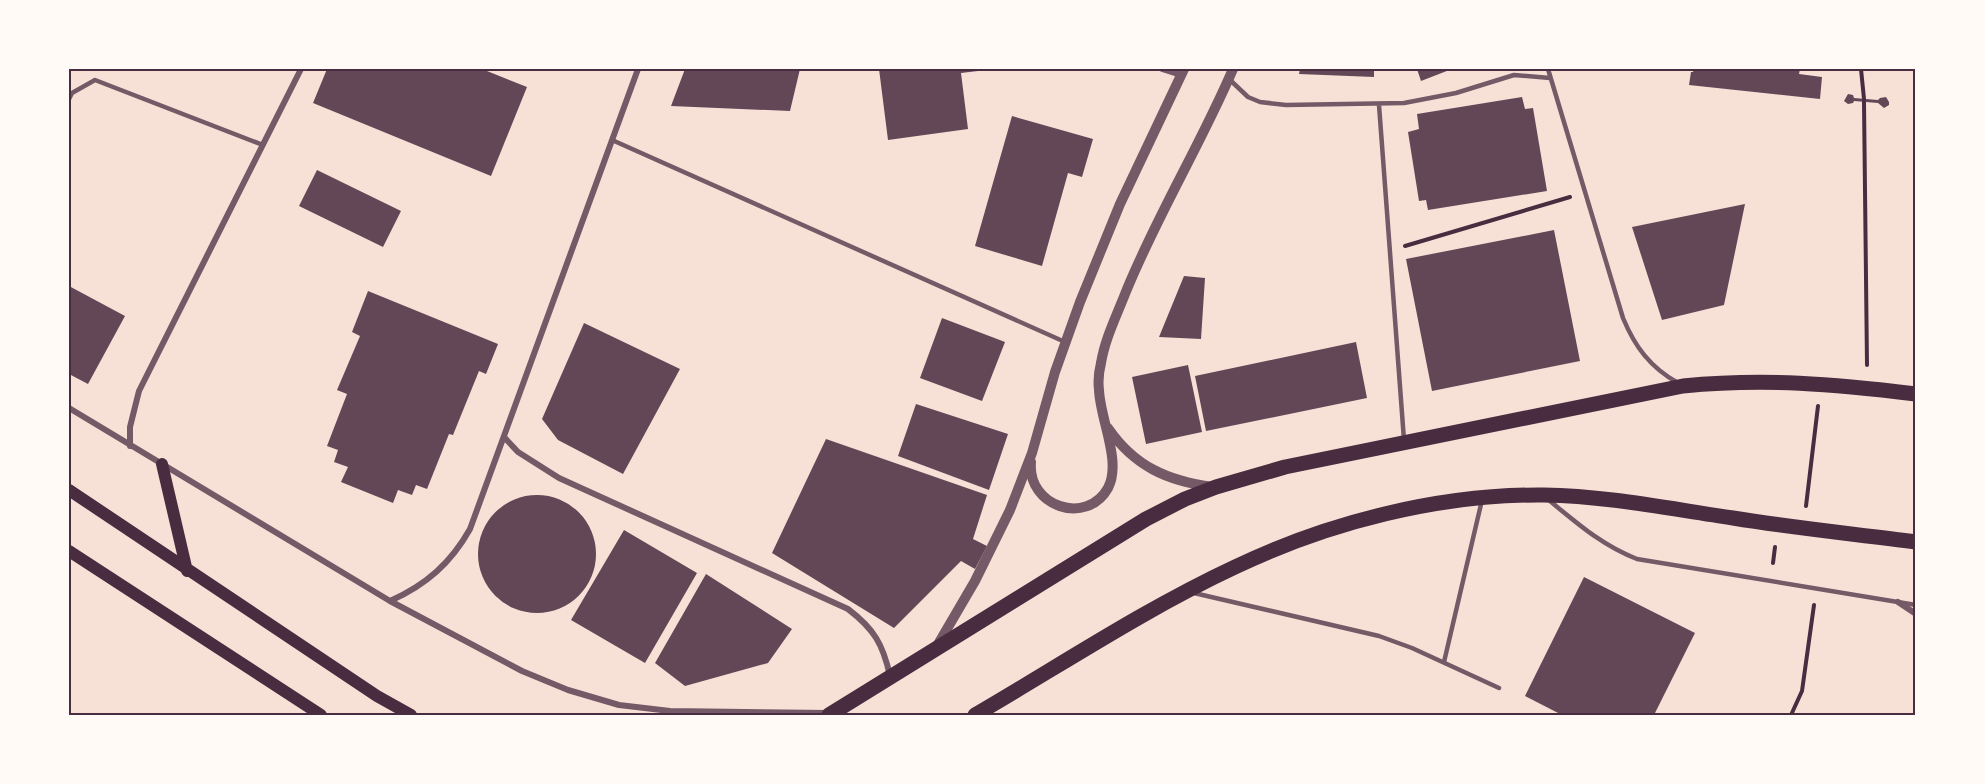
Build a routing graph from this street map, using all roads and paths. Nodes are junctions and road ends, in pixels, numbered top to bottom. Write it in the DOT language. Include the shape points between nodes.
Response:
graph roads {
  1 [pos="301,69"];
  2 [pos="638,69"];
  3 [pos="1162,69"];
  4 [pos="1548,69"];
  5 [pos="1861,69"];
  6 [pos="1182,72"];
  7 [pos="1231,74"];
  8 [pos="1550,78"];
  9 [pos="69,99"];
  10 [pos="1379,105"];
  11 [pos="612,140"];
  12 [pos="263,145"];
  13 [pos="1584,193"];
  14 [pos="1390,251"];
  15 [pos="1066,342"];
  16 [pos="1683,386"];
  17 [pos="1867,388"];
  18 [pos="1916,394"];
  19 [pos="1819,399"];
  20 [pos="69,408"];
  21 [pos="1105,424"];
  22 [pos="504,437"];
  23 [pos="1405,442"];
  24 [pos="130,446"];
  25 [pos="1032,453"];
  26 [pos="162,464"];
  27 [pos="1216,487"];
  28 [pos="69,490"];
  29 [pos="1544,495"];
  30 [pos="1482,497"];
  31 [pos="1778,525"];
  32 [pos="1916,542"];
  33 [pos="69,551"];
  34 [pos="187,571"];
  35 [pos="1771,582"];
  36 [pos="1816,589"];
  37 [pos="1186,591"];
  38 [pos="390,601"];
  39 [pos="1898,602"];
  40 [pos="1916,605"];
  41 [pos="1916,614"];
  42 [pos="935,649"];
  43 [pos="1444,662"];
  44 [pos="890,677"];
  45 [pos="1499,688"];
  46 [pos="831,714"];
  47 [pos="321,715"];
  48 [pos="411,715"];
  49 [pos="975,715"];
  50 [pos="1791,715"];
  1 -- 12 [label="street"];
  2 -- 11 [label="street"];
  3 -- 6 [label="street"];
  4 -- 8 [label="lane"];
  5 -- 17 [label="path"];
  6 -- 15 [label="street" via="1120,204"];
  7 -- 10 [label="lane" via="1248,97 1273,105"];
  7 -- 21 [label="street" via="1150,237 1105,343 1099,391"];
  8 -- 10 [label="lane" via="1514,75 1430,99"];
  8 -- 13 [label="lane"];
  9 -- 12 [label="lane" via="72,93 95,80"];
  10 -- 14 [label="lane"];
  11 -- 15 [label="lane"];
  11 -- 22 [label="street"];
  12 -- 24 [label="street" via="139,391 130,427"];
  13 -- 14 [label="path"];
  13 -- 16 [label="lane" via="1632,340 1662,374"];
  14 -- 23 [label="lane"];
  15 -- 25 [label="street"];
  16 -- 17 [label="main road" via="1768,381"];
  16 -- 23 [label="main road"];
  17 -- 18 [label="main road"];
  19 -- 31 [label="path" via="1806,510 1780,507"];
  20 -- 24 [label="street"];
  21 -- 25 [label="street" via="1114,469 1108,489 1093,503 1074,509 1054,505 1038,492 1030,473"];
  21 -- 27 [label="street" via="1120,446 1141,463 1190,484"];
  22 -- 38 [label="street" via="470,529 459,548 429,580"];
  22 -- 44 [label="street" via="518,452 559,478 848,609 878,638"];
  23 -- 27 [label="main road" via="1285,467"];
  24 -- 26 [label="street"];
  25 -- 42 [label="street" via="1010,510 975,581"];
  26 -- 34 [label="main road"];
  26 -- 38 [label="street"];
  27 -- 42 [label="main road" via="1146,519"];
  28 -- 34 [label="main road"];
  29 -- 30 [label="main road"];
  29 -- 31 [label="main road" via="1627,502"];
  29 -- 35 [label="lane" via="1616,551 1637,559"];
  30 -- 37 [label="main road" via="1403,510 1347,525 1281,548"];
  30 -- 43 [label="lane"];
  31 -- 32 [label="main road"];
  31 -- 35 [label="path"];
  33 -- 47 [label="main road"];
  34 -- 48 [label="main road"];
  35 -- 36 [label="lane"];
  36 -- 39 [label="lane"];
  36 -- 50 [label="path" via="1802,692"];
  37 -- 43 [label="lane" via="1379,636"];
  37 -- 49 [label="main road"];
  38 -- 46 [label="street" via="522,671 619,705 670,711"];
  39 -- 40 [label="lane"];
  39 -- 41 [label="street"];
  42 -- 44 [label="main road"];
  43 -- 45 [label="lane"];
  44 -- 46 [label="main road"];
}
